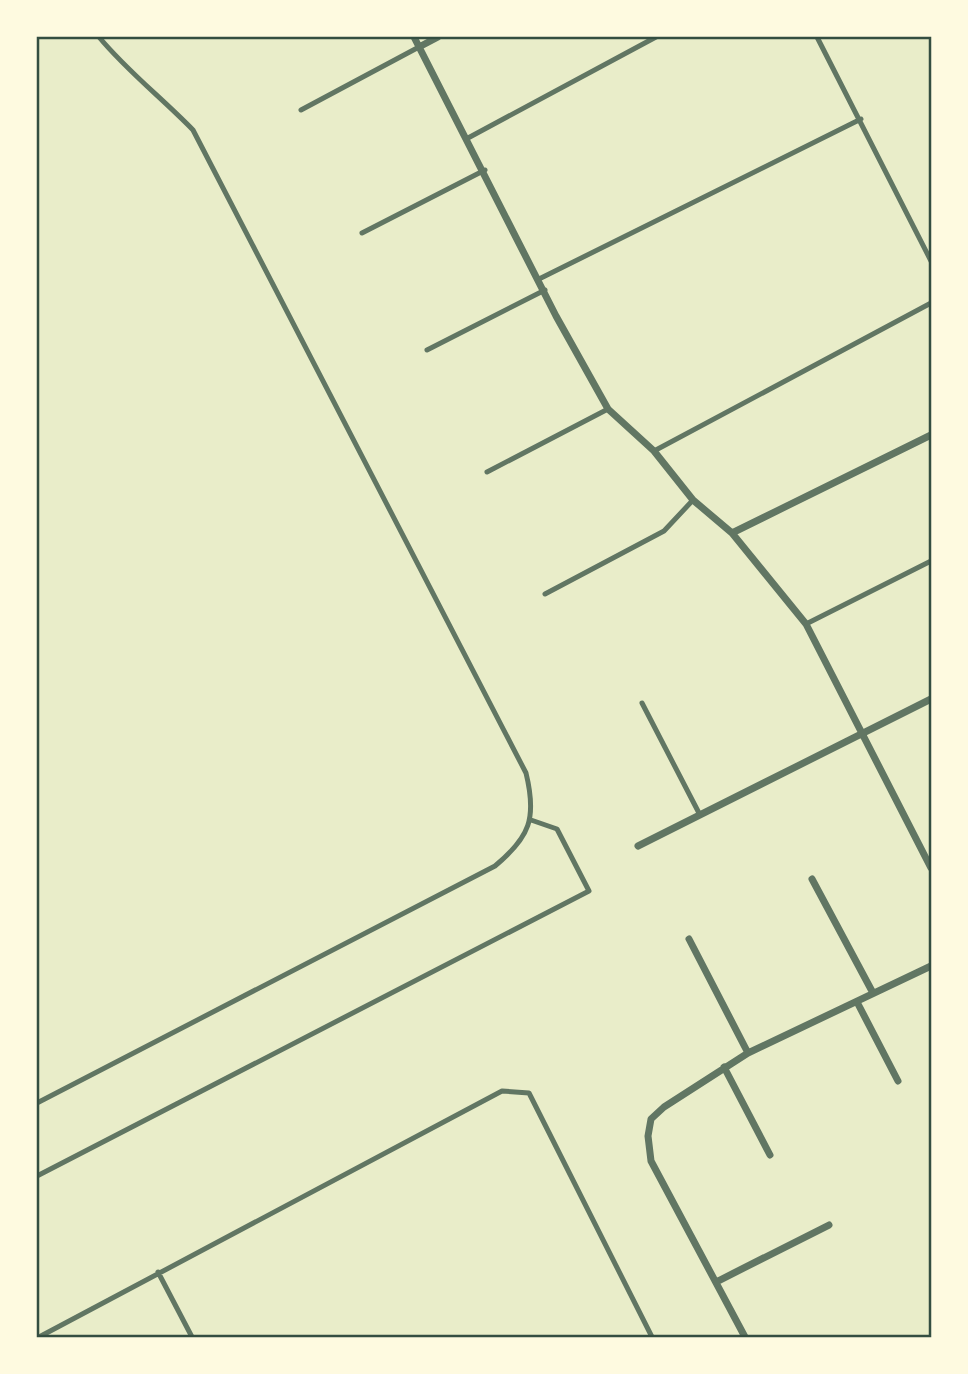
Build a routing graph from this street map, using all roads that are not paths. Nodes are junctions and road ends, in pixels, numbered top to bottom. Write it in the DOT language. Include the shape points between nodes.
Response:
graph roads {
  1 [pos="99,37"];
  2 [pos="414,37"];
  3 [pos="438,37"];
  4 [pos="656,37"];
  5 [pos="817,37"];
  6 [pos="419,47"];
  7 [pos="301,110"];
  8 [pos="861,119"];
  9 [pos="468,138"];
  10 [pos="485,170"];
  11 [pos="362,233"];
  12 [pos="931,261"];
  13 [pos="540,279"];
  14 [pos="545,290"];
  15 [pos="931,303"];
  16 [pos="427,350"];
  17 [pos="608,409"];
  18 [pos="931,435"];
  19 [pos="654,451"];
  20 [pos="487,472"];
  21 [pos="693,500"];
  22 [pos="732,533"];
  23 [pos="931,561"];
  24 [pos="545,594"];
  25 [pos="806,624"];
  26 [pos="931,699"];
  27 [pos="642,703"];
  28 [pos="863,734"];
  29 [pos="700,815"];
  30 [pos="531,820"];
  31 [pos="638,846"];
  32 [pos="931,846"];
  33 [pos="923,851"];
  34 [pos="931,868"];
  35 [pos="812,879"];
  36 [pos="688,939"];
  37 [pos="931,966"];
  38 [pos="873,993"];
  39 [pos="857,1002"];
  40 [pos="748,1054"];
  41 [pos="724,1067"];
  42 [pos="898,1081"];
  43 [pos="37,1103"];
  44 [pos="770,1155"];
  45 [pos="37,1176"];
  46 [pos="829,1225"];
  47 [pos="158,1272"];
  48 [pos="716,1282"];
  49 [pos="39,1337"];
  50 [pos="192,1337"];
  51 [pos="652,1337"];
  52 [pos="745,1337"];
  1 -- 30 [label="lane" via="119,62 193,130 526,773"];
  2 -- 6 [label="street"];
  3 -- 6 [label="street"];
  4 -- 9 [label="lane"];
  5 -- 8 [label="lane"];
  6 -- 7 [label="lane"];
  6 -- 9 [label="street"];
  8 -- 12 [label="lane"];
  8 -- 13 [label="lane"];
  9 -- 10 [label="street"];
  10 -- 11 [label="lane"];
  10 -- 13 [label="street"];
  13 -- 14 [label="street"];
  14 -- 16 [label="lane"];
  14 -- 17 [label="street"];
  15 -- 19 [label="lane"];
  17 -- 19 [label="street"];
  17 -- 20 [label="lane"];
  18 -- 22 [label="street"];
  19 -- 21 [label="street"];
  21 -- 22 [label="street"];
  21 -- 24 [label="lane" via="664,531"];
  22 -- 25 [label="street"];
  23 -- 25 [label="lane"];
  25 -- 28 [label="street"];
  26 -- 28 [label="street"];
  27 -- 29 [label="lane"];
  28 -- 29 [label="street"];
  28 -- 33 [label="street"];
  29 -- 31 [label="street"];
  30 -- 43 [label="lane" via="521,841 495,866"];
  30 -- 45 [label="lane" via="558,829 589,891"];
  32 -- 33 [label="street"];
  33 -- 34 [label="street"];
  35 -- 38 [label="street"];
  36 -- 40 [label="street"];
  37 -- 38 [label="street"];
  38 -- 39 [label="street"];
  39 -- 40 [label="street"];
  39 -- 42 [label="street"];
  40 -- 41 [label="street"];
  41 -- 44 [label="street"];
  41 -- 48 [label="street" via="664,1107 651,1119 648,1136 651,1161"];
  46 -- 48 [label="street"];
  47 -- 49 [label="lane"];
  47 -- 50 [label="lane"];
  47 -- 51 [label="lane" via="502,1091 529,1093"];
  48 -- 52 [label="street"];
}
